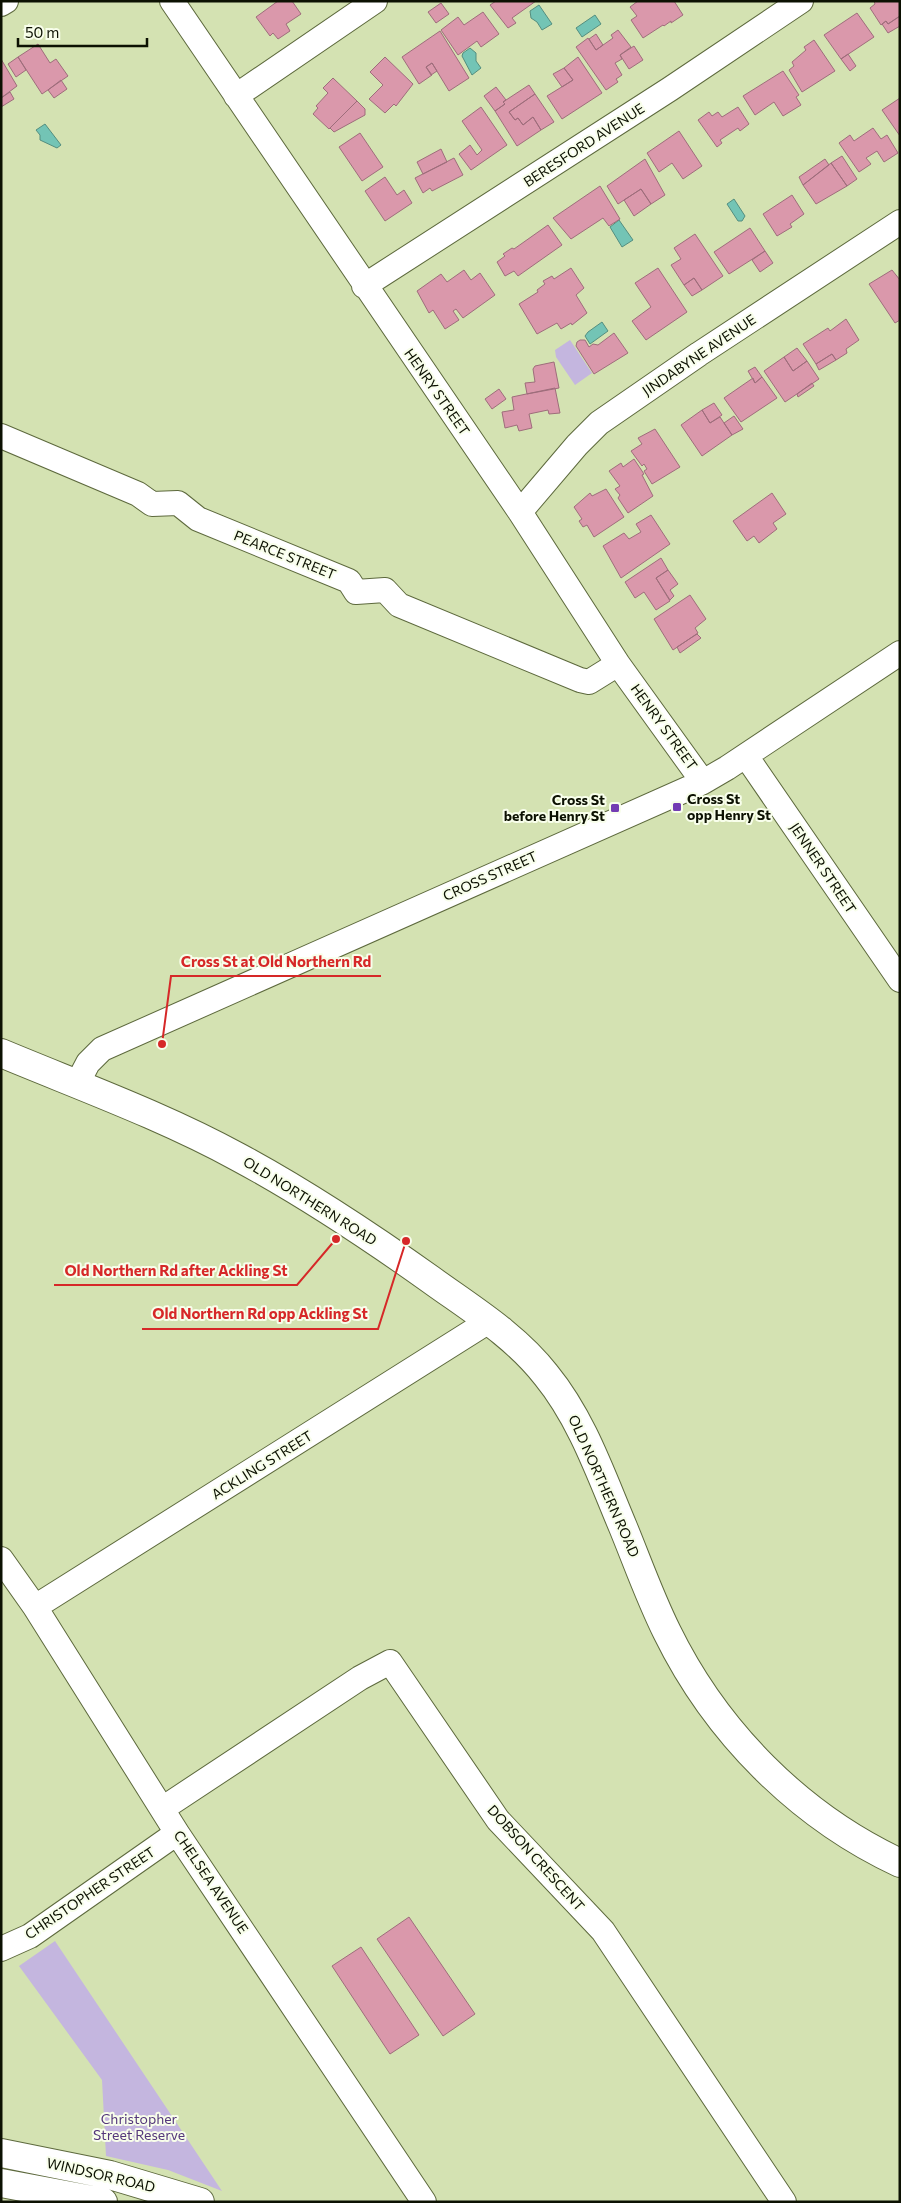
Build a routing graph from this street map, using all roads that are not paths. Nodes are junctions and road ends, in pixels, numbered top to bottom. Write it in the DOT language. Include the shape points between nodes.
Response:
graph roads {
  1 [pos="6,1"];
  2 [pos="172,1"];
  3 [pos="375,1"];
  4 [pos="802,1"];
  5 [pos="1,4"];
  6 [pos="236,96"];
  7 [pos="900,222"];
  8 [pos="364,286"];
  9 [pos="1,436"];
  10 [pos="520,512"];
  11 [pos="900,653"];
  12 [pos="618,664"];
  13 [pos="746,756"];
  14 [pos="703,782"];
  15 [pos="900,980"];
  16 [pos="1,1053"];
  17 [pos="77,1084"];
  18 [pos="489,1322"];
  19 [pos="1,1559"];
  20 [pos="35,1608"];
  21 [pos="162,1809"];
  22 [pos="178,1833"];
  23 [pos="900,1863"];
  24 [pos="1,1949"];
  25 [pos="3,2154"];
  26 [pos="1,2183"];
  27 [pos="103,2202"];
  28 [pos="200,2202"];
  29 [pos="424,2202"];
  30 [pos="784,2202"];
  1 -- 5 [label="street"];
  2 -- 6 [label="street, HENRY STREET"];
  3 -- 6 [label="street"];
  4 -- 8 [label="street, BERESFORD AVENUE"];
  6 -- 8 [label="street, HENRY STREET"];
  7 -- 10 [label="street, JINDABYNE AVENUE" via="599,422"];
  8 -- 10 [label="street, HENRY STREET"];
  9 -- 12 [label="street, PEARCE STREET" via="138,494 152,504 178,503 198,519 349,581 356,592 385,590 399,605 580,680 590,682"];
  10 -- 12 [label="street, HENRY STREET"];
  11 -- 13 [label="street, CROSS STREET"];
  12 -- 14 [label="street, HENRY STREET"];
  13 -- 14 [label="street, CROSS STREET"];
  13 -- 15 [label="street, JENNER STREET"];
  14 -- 17 [label="street, CROSS STREET" via="106,1047 92,1057"];
  16 -- 17 [label="main road, OLD NORTHERN ROAD"];
  17 -- 18 [label="main road, OLD NORTHERN ROAD" via="237,1156 390,1251"];
  18 -- 20 [label="street, ACKLING STREET"];
  18 -- 23 [label="main road, OLD NORTHERN ROAD" via="520,1346 564,1400 587,1443 667,1632 723,1722 792,1795 838,1828"];
  19 -- 20 [label="street, CHELSEA AVENUE"];
  20 -- 21 [label="street, CHELSEA AVENUE"];
  21 -- 22 [label="street, CHELSEA AVENUE"];
  21 -- 30 [label="street, DOBSON CRESCENT" via="360,1678 390,1662 498,1820 603,1931"];
  22 -- 24 [label="street, CHRISTOPHER STREET" via="30,1936"];
  22 -- 29 [label="street, CHELSEA AVENUE"];
  25 -- 26 [label="main road"];
  25 -- 28 [label="main road, WINDSOR ROAD" via="110,2175"];
  26 -- 27 [label="main road, WINDSOR ROAD"];
}
